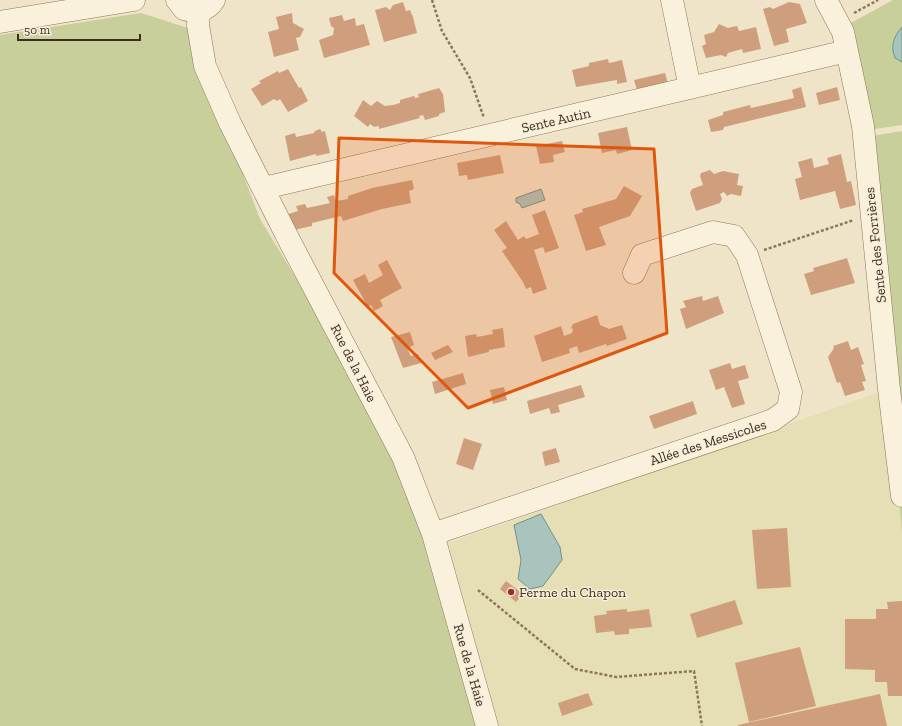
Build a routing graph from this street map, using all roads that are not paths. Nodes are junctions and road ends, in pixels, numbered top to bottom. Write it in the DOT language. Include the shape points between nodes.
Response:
graph roads {
  1 [pos="134,0"];
  2 [pos="177,0"];
  3 [pos="672,0"];
  4 [pos="826,0"];
  5 [pos="207,6"];
  6 [pos="0,22"];
  7 [pos="847,51"];
  8 [pos="690,88"];
  9 [pos="264,188"];
  10 [pos="634,273"];
  11 [pos="902,496"];
  12 [pos="433,534"];
  13 [pos="487,726"];
  1 -- 6 [label="street"];
  2 -- 5 [label="street" via="184,9"];
  3 -- 8 [label="street"];
  4 -- 7 [label="street, Sente des Forrières" via="843,32"];
  5 -- 9 [label="street, Rue de la Haie" via="198,25 205,66 230,123"];
  7 -- 8 [label="street, Sente Autin"];
  7 -- 11 [label="street, Sente des Forrières" via="863,126"];
  8 -- 9 [label="street, Sente Autin"];
  9 -- 12 [label="street, Rue de la Haie" via="403,456"];
  10 -- 12 [label="street, Allée des Messicoles" via="642,255 713,232 734,236 747,255 791,392 788,409 773,420"];
  12 -- 13 [label="street, Rue de la Haie"];
}
